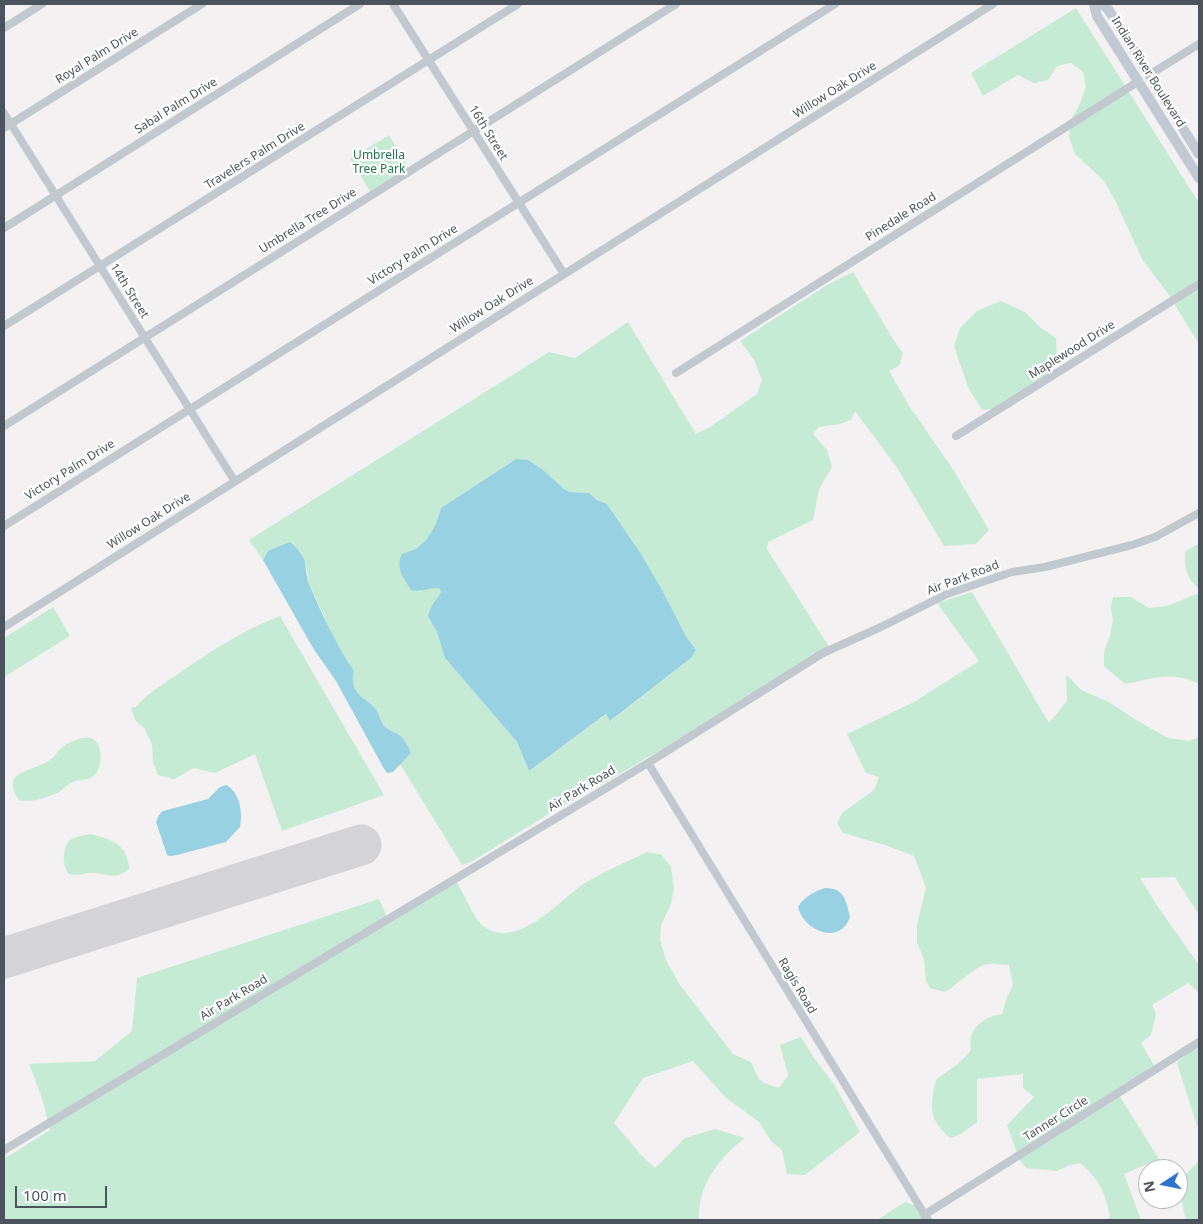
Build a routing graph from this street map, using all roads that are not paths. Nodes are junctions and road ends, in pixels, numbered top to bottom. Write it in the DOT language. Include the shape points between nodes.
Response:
graph roads {
  1 [pos="42,4"];
  2 [pos="202,4"];
  3 [pos="360,4"];
  4 [pos="393,4"];
  5 [pos="518,4"];
  6 [pos="676,4"];
  7 [pos="835,4"];
  8 [pos="993,4"];
  9 [pos="1094,4"];
  10 [pos="1102,4"];
  11 [pos="4,28"];
  12 [pos="1199,44"];
  13 [pos="428,60"];
  14 [pos="1150,75"];
  15 [pos="1139,81"];
  16 [pos="4,113"];
  17 [pos="7,126"];
  18 [pos="473,131"];
  19 [pos="1199,154"];
  20 [pos="1199,178"];
  21 [pos="55,195"];
  22 [pos="518,202"];
  23 [pos="4,228"];
  24 [pos="100,266"];
  25 [pos="564,274"];
  26 [pos="1199,284"];
  27 [pos="4,326"];
  28 [pos="144,338"];
  29 [pos="676,373"];
  30 [pos="189,409"];
  31 [pos="4,426"];
  32 [pos="956,436"];
  33 [pos="234,480"];
  34 [pos="1199,513"];
  35 [pos="4,526"];
  36 [pos="4,627"];
  37 [pos="648,763"];
  38 [pos="1199,1042"];
  39 [pos="4,1150"];
  40 [pos="926,1218"];
  1 -- 11 [label="street"];
  2 -- 17 [label="street, Royal Palm Drive"];
  3 -- 21 [label="street, Sabal Palm Drive"];
  4 -- 13 [label="street, 16th Street"];
  5 -- 13 [label="street, Travelers Palm Drive"];
  6 -- 18 [label="street, Umbrella Tree Drive"];
  7 -- 22 [label="street, Victory Palm Drive"];
  8 -- 25 [label="street, Willow Oak Drive"];
  9 -- 15 [label="main road, Indian River Boulevard" via="1097,16"];
  10 -- 14 [label="main road, Indian River Boulevard"];
  12 -- 14 [label="street"];
  13 -- 18 [label="street, 16th Street"];
  13 -- 24 [label="street, Travelers Palm Drive"];
  14 -- 19 [label="main road, Indian River Boulevard"];
  15 -- 20 [label="main road, Indian River Boulevard"];
  15 -- 29 [label="street, Pinedale Road"];
  16 -- 17 [label="street, 14th Street"];
  17 -- 21 [label="street, 14th Street"];
  18 -- 22 [label="street, 16th Street"];
  18 -- 28 [label="street, Umbrella Tree Drive"];
  21 -- 23 [label="street, Sabal Palm Drive"];
  21 -- 24 [label="street, 14th Street"];
  22 -- 25 [label="street, 16th Street"];
  22 -- 30 [label="street, Victory Palm Drive"];
  24 -- 27 [label="street, Travelers Palm Drive"];
  24 -- 28 [label="street, 14th Street"];
  25 -- 33 [label="street, Willow Oak Drive"];
  26 -- 32 [label="street, Maplewood Drive"];
  28 -- 30 [label="street, 14th Street"];
  28 -- 31 [label="street, Umbrella Tree Drive"];
  30 -- 33 [label="street, 14th Street"];
  30 -- 35 [label="street, Victory Palm Drive"];
  33 -- 36 [label="street, Willow Oak Drive"];
  34 -- 37 [label="street, Air Park Road" via="1155,537 1012,572 947,594 823,653"];
  37 -- 39 [label="street, Air Park Road"];
  37 -- 40 [label="street, Ragis Road"];
  38 -- 40 [label="street, Tanner Circle"];
}
